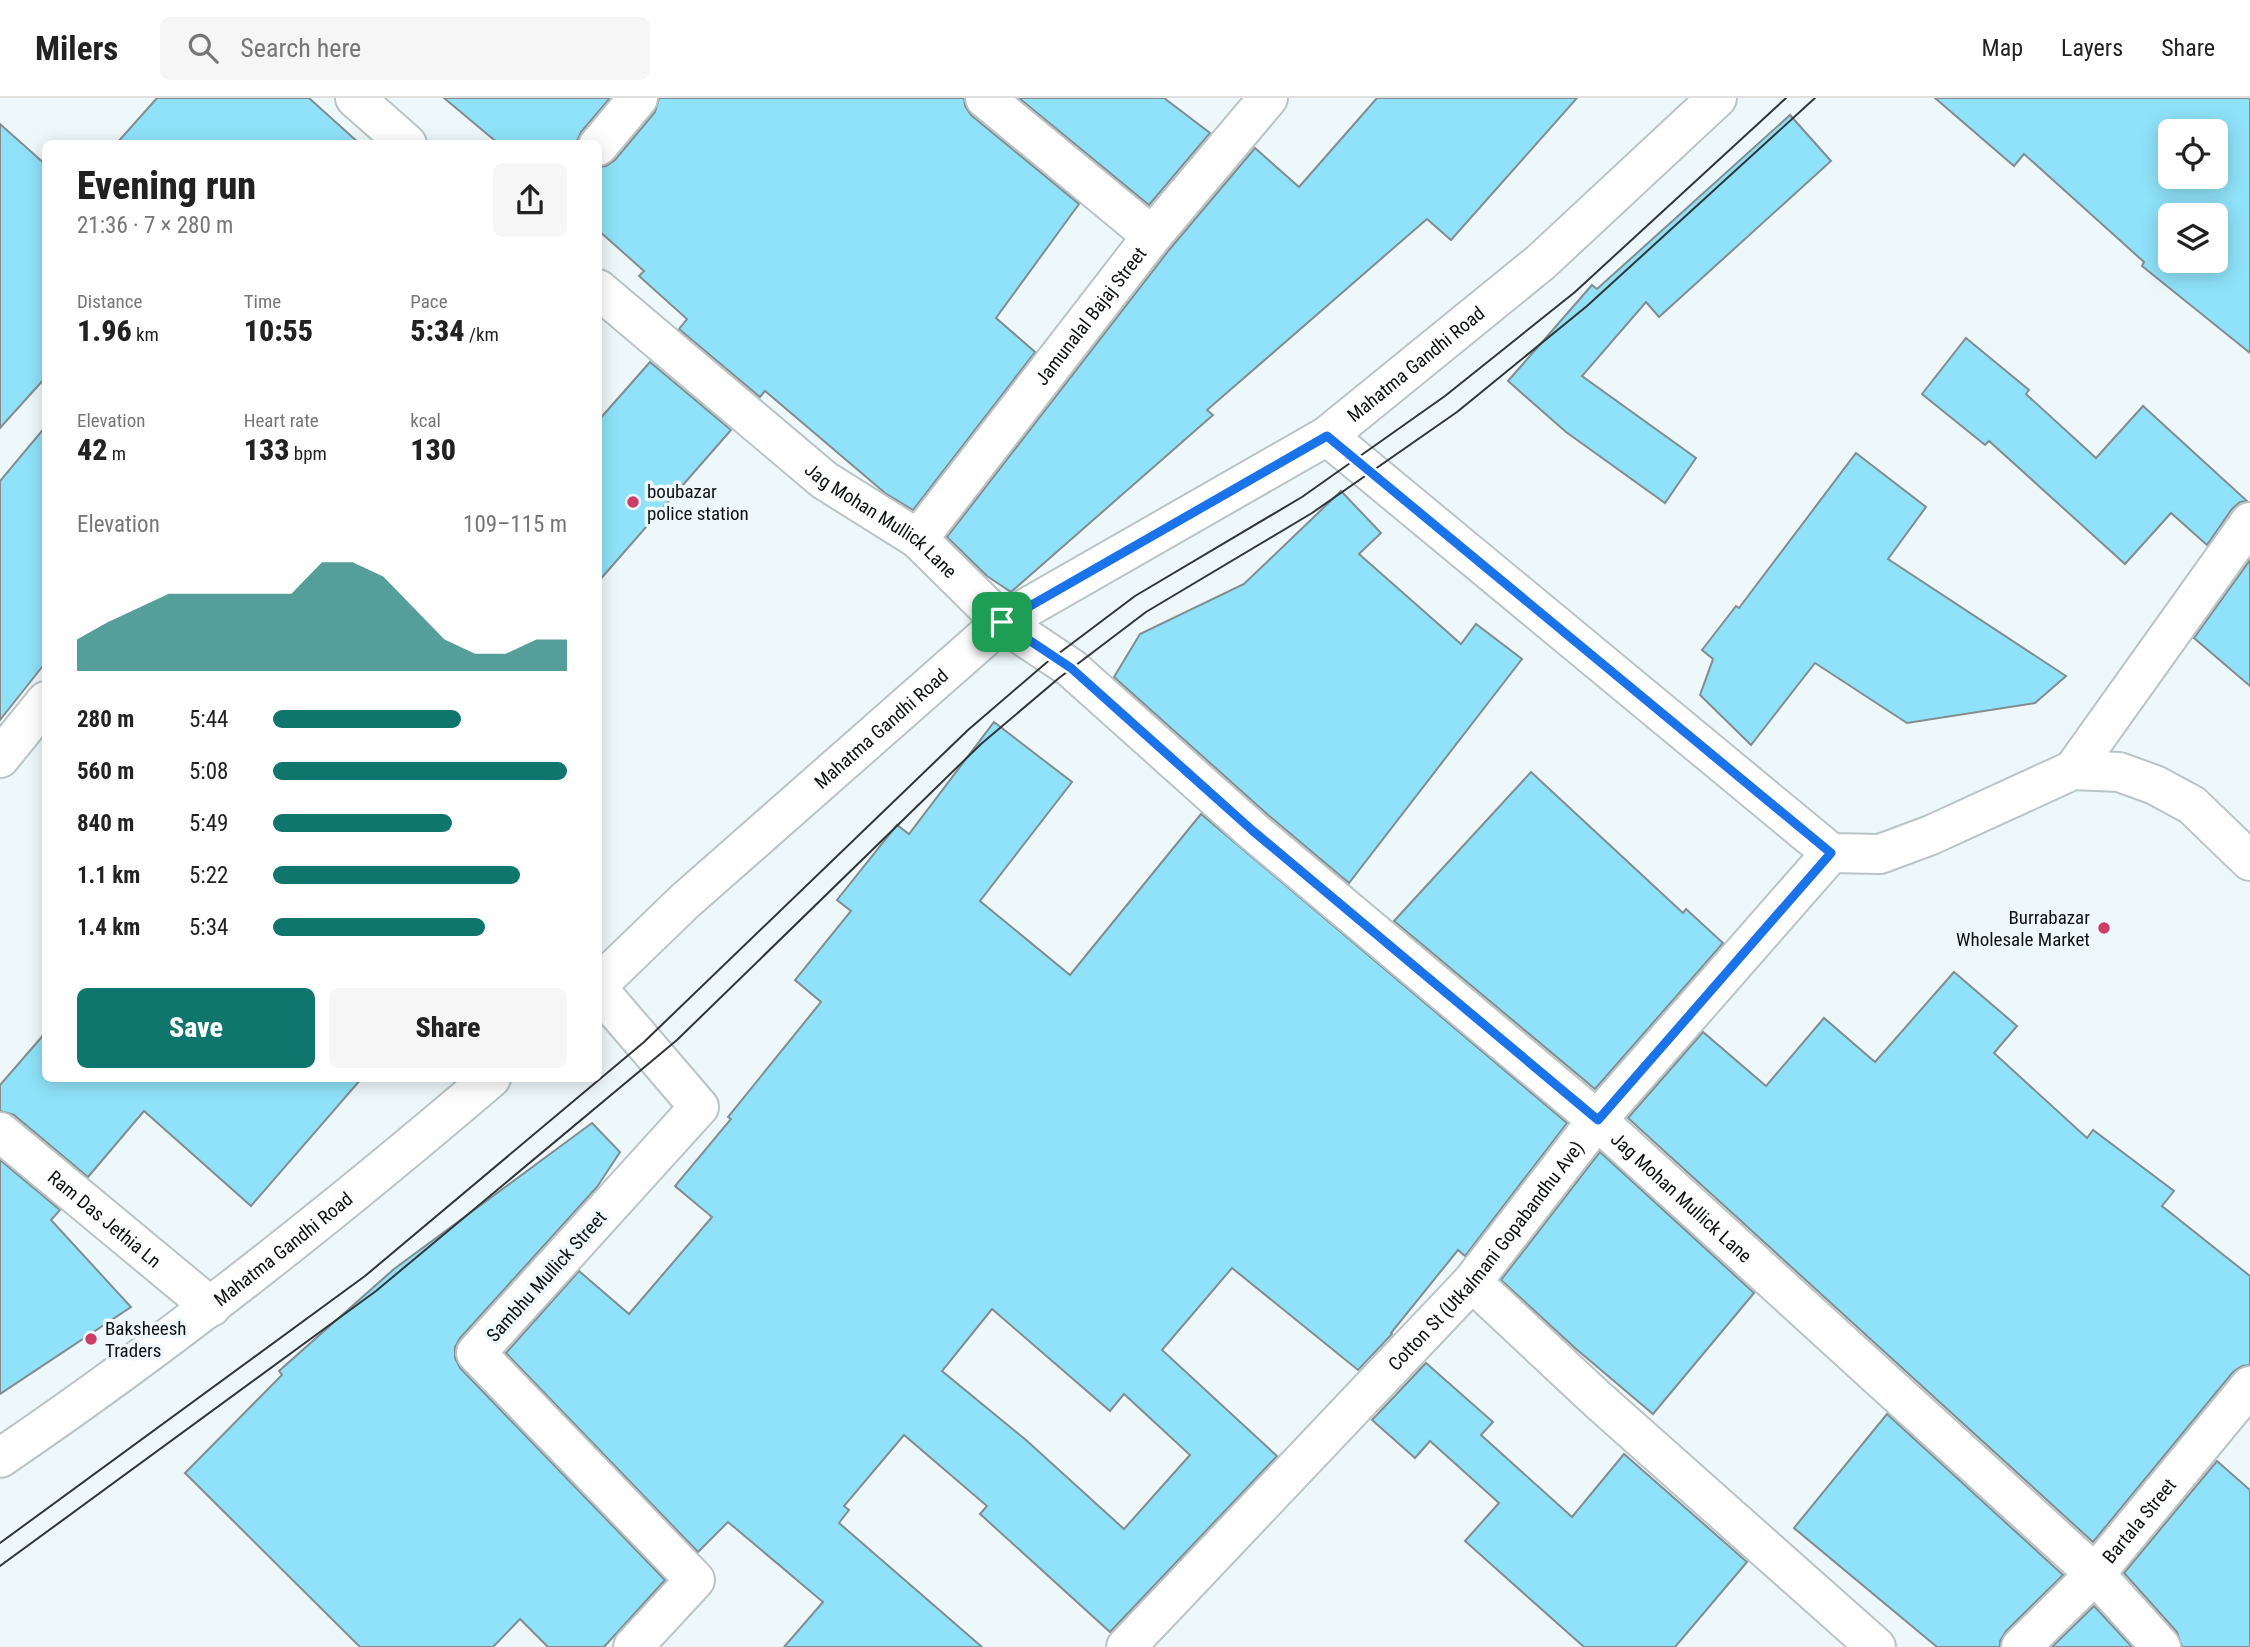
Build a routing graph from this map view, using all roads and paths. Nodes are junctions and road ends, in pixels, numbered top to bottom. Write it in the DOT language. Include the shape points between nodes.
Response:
graph roads {
  1 [pos="355,98"];
  2 [pos="638,98"];
  3 [pos="985,98"];
  4 [pos="1268,98"];
  5 [pos="1717,98"];
  6 [pos="402,140"];
  7 [pos="602,141"];
  8 [pos="1152,236"];
  9 [pos="602,292"];
  10 [pos="1327,436"];
  11 [pos="2250,522"];
  12 [pos="918,539"];
  13 [pos="1002,622"];
  14 [pos="42,712"];
  15 [pos="0,758"];
  16 [pos="2073,770"];
  17 [pos="1831,853"];
  18 [pos="2250,861"];
  19 [pos="602,983"];
  20 [pos="602,992"];
  21 [pos="473,1083"];
  22 [pos="1598,1120"];
  23 [pos="0,1132"];
  24 [pos="1472,1282"];
  25 [pos="211,1307"];
  26 [pos="2250,1386"];
  27 [pos="0,1458"];
  28 [pos="2095,1574"];
  29 [pos="633,1647"];
  30 [pos="1126,1647"];
  31 [pos="1876,1647"];
  32 [pos="2021,1647"];
  33 [pos="2161,1647"];
  1 -- 6 [label="main road"];
  2 -- 7 [label="main road"];
  3 -- 8 [label="main road"];
  4 -- 8 [label="main road, Jamunalal Bajaj Street"];
  5 -- 10 [label="main road, Mahatma Gandhi Road" via="1541,262"];
  8 -- 12 [label="main road, Jamunalal Bajaj Street"];
  9 -- 12 [label="main road, Jag Mohan Mullick Lane" via="824,480"];
  10 -- 13 [label="main road, Mahatma Gandhi Road"];
  10 -- 17 [label="main road"];
  11 -- 16 [label="main road"];
  12 -- 13 [label="main road, Jag Mohan Mullick Lane"];
  13 -- 19 [label="main road, Mahatma Gandhi Road" via="685,901"];
  13 -- 22 [label="main road, Jag Mohan Mullick Lane" via="1071,668 1253,831"];
  14 -- 15 [label="main road"];
  16 -- 17 [label="main road" via="1880,854"];
  16 -- 18 [label="main road" via="2119,772 2155,785 2192,805"];
  17 -- 22 [label="main road, Cotton St (Utkalmani Gopabandhu Ave)"];
  20 -- 29 [label="main road, Sambhu Mullick Street" via="699,1107 477,1353 695,1580"];
  21 -- 25 [label="main road, Mahatma Gandhi Road"];
  22 -- 24 [label="main road, Cotton St (Utkalmani Gopabandhu Ave)"];
  22 -- 28 [label="main road, Jag Mohan Mullick Lane"];
  23 -- 25 [label="main road, Ram Das Jethia Ln"];
  24 -- 30 [label="main road, Cotton St (Utkalmani Gopabandhu Ave)"];
  24 -- 31 [label="main road"];
  25 -- 27 [label="main road, Mahatma Gandhi Road"];
  26 -- 28 [label="main road, Bartala Street"];
  28 -- 32 [label="main road, Bartala Street"];
  28 -- 33 [label="main road, Jag Mohan Mullick Lane"];
}
